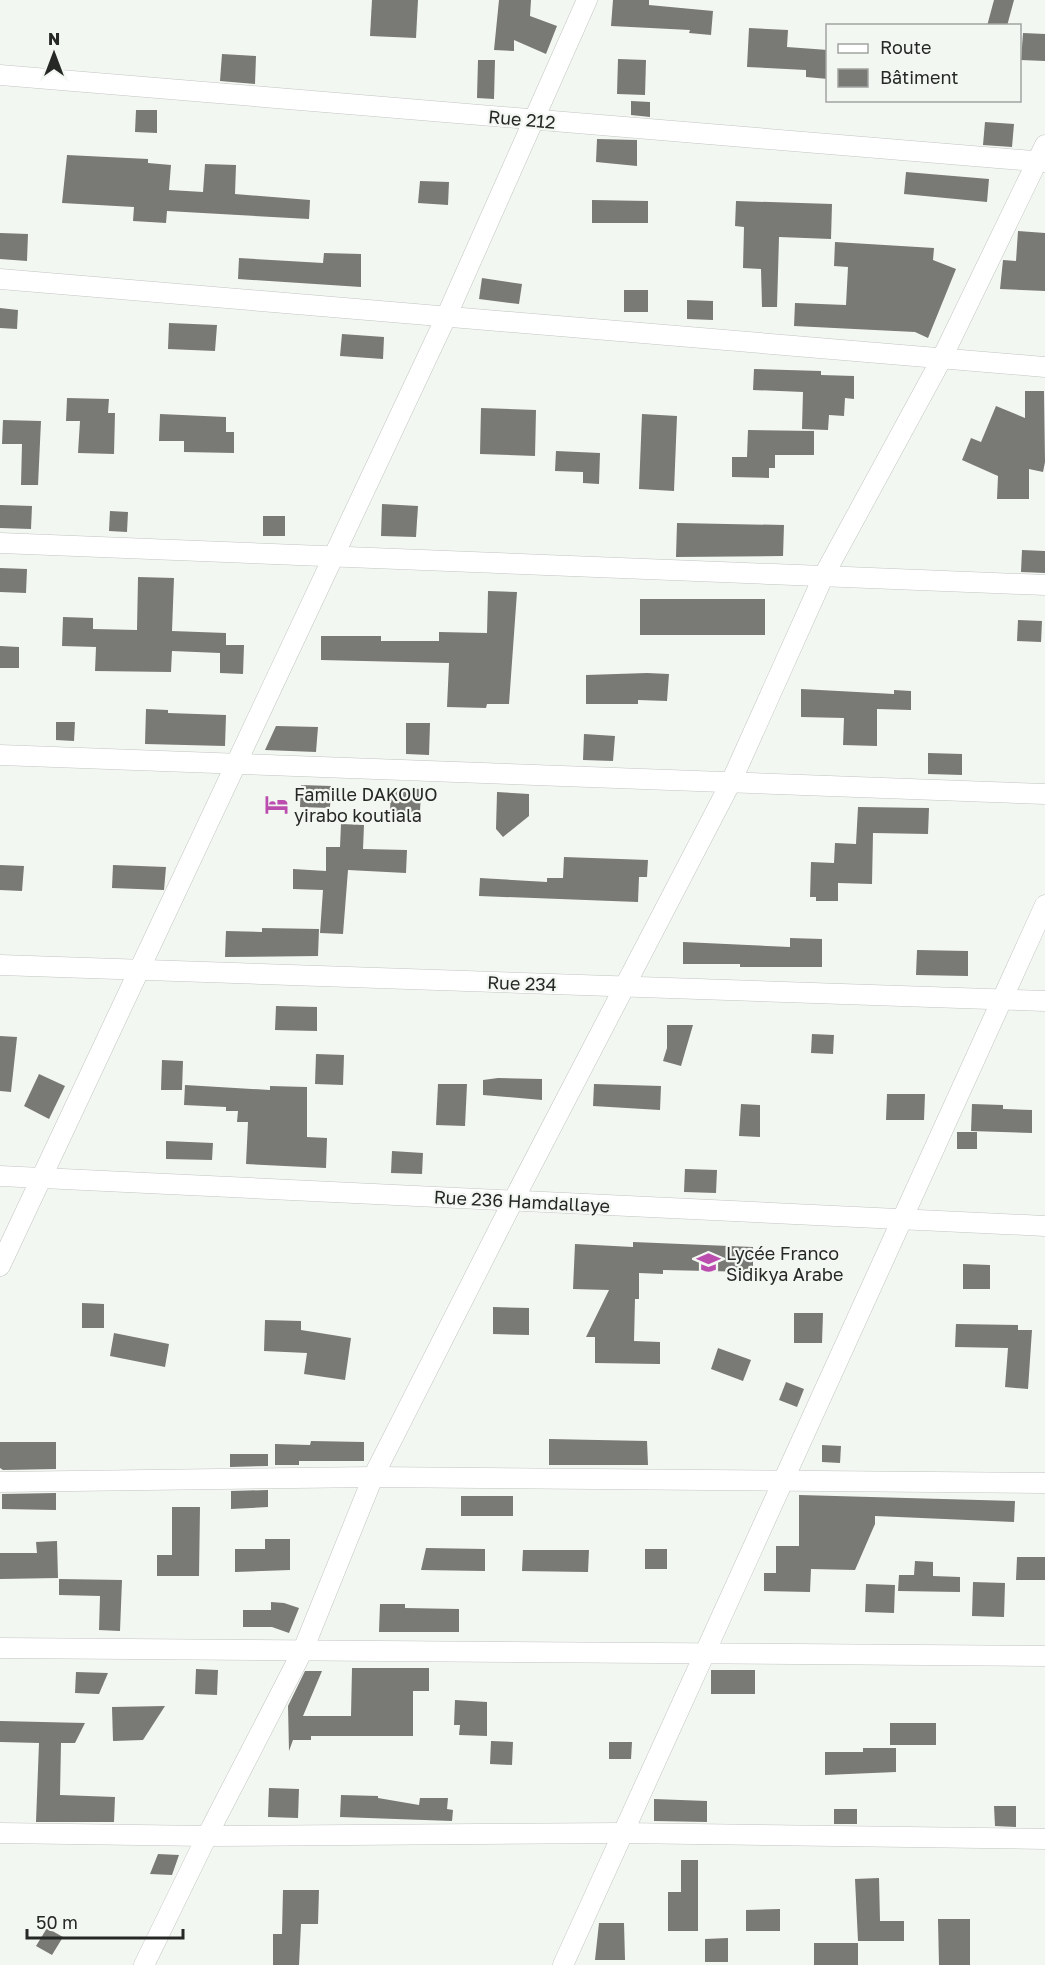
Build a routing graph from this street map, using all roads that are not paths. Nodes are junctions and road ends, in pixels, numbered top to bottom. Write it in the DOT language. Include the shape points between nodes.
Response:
graph roads {
  1 [pos="587,0"];
  2 [pos="0,75"];
  3 [pos="534,120"];
  4 [pos="1042,156"];
  5 [pos="0,279"];
  6 [pos="447,315"];
  7 [pos="941,360"];
  8 [pos="1045,366"];
  9 [pos="0,543"];
  10 [pos="332,556"];
  11 [pos="825,575"];
  12 [pos="1045,585"];
  13 [pos="0,755"];
  14 [pos="236,764"];
  15 [pos="730,782"];
  16 [pos="1045,794"];
  17 [pos="1045,906"];
  18 [pos="0,965"];
  19 [pos="140,969"];
  20 [pos="623,986"];
  21 [pos="1002,1000"];
  22 [pos="1045,1001"];
  23 [pos="0,1176"];
  24 [pos="39,1178"];
  25 [pos="513,1201"];
  26 [pos="902,1219"];
  27 [pos="1045,1226"];
  28 [pos="0,1266"];
  29 [pos="374,1477"];
  30 [pos="0,1482"];
  31 [pos="782,1482"];
  32 [pos="1045,1483"];
  33 [pos="0,1648"];
  34 [pos="303,1650"];
  35 [pos="706,1654"];
  36 [pos="1045,1656"];
  37 [pos="0,1833"];
  38 [pos="623,1833"];
  39 [pos="207,1836"];
  40 [pos="1045,1839"];
  41 [pos="144,1965"];
  42 [pos="563,1965"];
  1 -- 3 [label="street"];
  2 -- 3 [label="street, Rue 212"];
  3 -- 4 [label="street, Rue 212"];
  3 -- 6 [label="street"];
  4 -- 7 [label="street"];
  5 -- 6 [label="street"];
  6 -- 7 [label="street"];
  6 -- 10 [label="street"];
  7 -- 8 [label="street"];
  7 -- 11 [label="street"];
  9 -- 10 [label="street"];
  10 -- 11 [label="street"];
  10 -- 14 [label="street"];
  11 -- 12 [label="street"];
  11 -- 15 [label="street"];
  13 -- 14 [label="street"];
  14 -- 15 [label="street"];
  14 -- 19 [label="street"];
  15 -- 16 [label="street"];
  15 -- 20 [label="street"];
  17 -- 21 [label="street"];
  18 -- 19 [label="street, Rue 234"];
  19 -- 20 [label="street, Rue 234"];
  19 -- 24 [label="street"];
  20 -- 21 [label="street, Rue 234"];
  20 -- 25 [label="street"];
  21 -- 22 [label="street, Rue 234"];
  21 -- 26 [label="street"];
  23 -- 24 [label="street, Rue 236 Hamdallaye"];
  24 -- 25 [label="street, Rue 236 Hamdallaye"];
  24 -- 28 [label="street"];
  25 -- 26 [label="street, Rue 236 Hamdallaye"];
  25 -- 29 [label="street"];
  26 -- 27 [label="street, Rue 236 Hamdallaye"];
  26 -- 31 [label="street"];
  29 -- 30 [label="street"];
  29 -- 31 [label="street"];
  29 -- 34 [label="street"];
  31 -- 32 [label="street"];
  31 -- 35 [label="street"];
  33 -- 34 [label="street"];
  34 -- 35 [label="street"];
  34 -- 39 [label="street"];
  35 -- 36 [label="street"];
  35 -- 38 [label="street"];
  37 -- 39 [label="street"];
  38 -- 39 [label="street"];
  38 -- 40 [label="street"];
  38 -- 42 [label="street"];
  39 -- 41 [label="street"];
}
